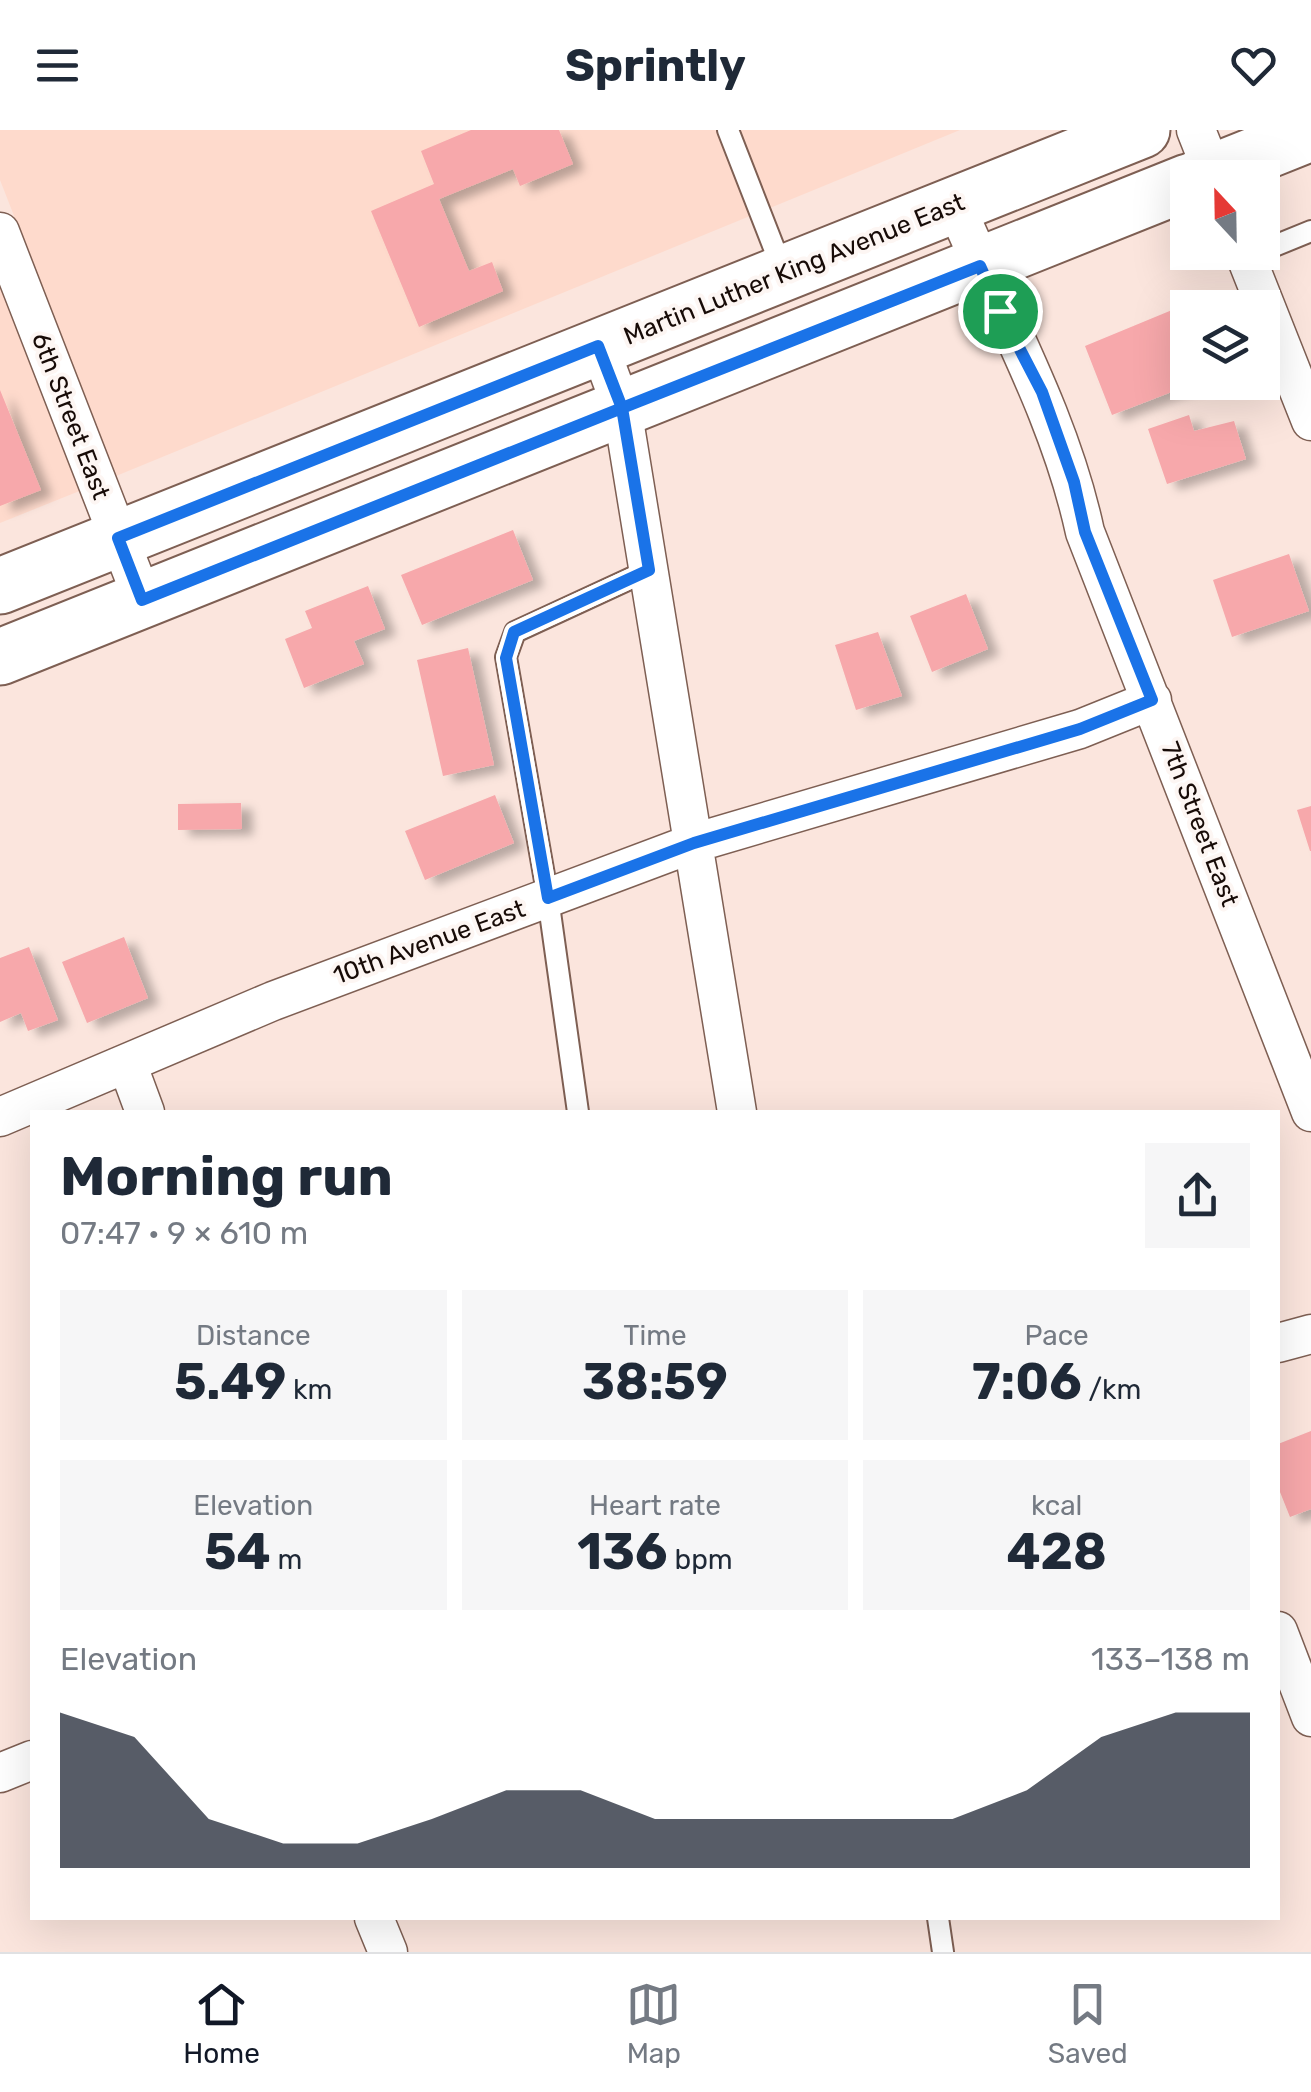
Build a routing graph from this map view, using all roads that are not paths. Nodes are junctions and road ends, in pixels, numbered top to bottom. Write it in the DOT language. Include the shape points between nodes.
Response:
graph roads {
  1 [pos="728,130"];
  2 [pos="1142,130"];
  3 [pos="1311,132"];
  4 [pos="1226,160"];
  5 [pos="1170,182"];
  6 [pos="955,204"];
  7 [pos="1311,231"];
  8 [pos="0,232"];
  9 [pos="1280,243"];
  10 [pos="980,266"];
  11 [pos="1259,270"];
  12 [pos="784,273"];
  13 [pos="11,295"];
  14 [pos="598,346"];
  15 [pos="622,408"];
  16 [pos="1311,421"];
  17 [pos="118,538"];
  18 [pos="649,570"];
  19 [pos="0,586"];
  20 [pos="142,600"];
  21 [pos="0,657"];
  22 [pos="1152,700"];
  23 [pos="694,843"];
  24 [pos="548,898"];
  25 [pos="128,1066"];
  26 [pos="144,1110"];
  27 [pos="578,1110"];
  28 [pos="730,1110"];
  29 [pos="1311,1112"];
  30 [pos="0,1117"];
  31 [pos="1311,1334"];
  32 [pos="1280,1342"];
  33 [pos="1280,1636"];
  34 [pos="1311,1717"];
  35 [pos="30,1761"];
  36 [pos="0,1773"];
  37 [pos="375,1920"];
  38 [pos="938,1920"];
  39 [pos="388,1952"];
  40 [pos="944,1952"];
  1 -- 12 [label="lane"];
  2 -- 6 [label="street, Martin Luther King Avenue East"];
  3 -- 4 [label="street"];
  5 -- 10 [label="street"];
  6 -- 10 [label="street, 7th Street East"];
  6 -- 12 [label="street, Martin Luther King Avenue East"];
  7 -- 9 [label="lane"];
  8 -- 13 [label="street, 6th Street East"];
  10 -- 15 [label="street"];
  10 -- 22 [label="street, 7th Street East" via="1042,392 1085,532"];
  11 -- 16 [label="street"];
  12 -- 14 [label="street, Martin Luther King Avenue East"];
  13 -- 17 [label="street, 6th Street East"];
  14 -- 15 [label="street"];
  14 -- 17 [label="street, Martin Luther King Avenue East"];
  15 -- 18 [label="street"];
  15 -- 20 [label="street"];
  17 -- 19 [label="street, Martin Luther King Avenue East"];
  17 -- 20 [label="street, 6th Street East"];
  18 -- 23 [label="street"];
  18 -- 24 [label="lane" via="514,632 506,658"];
  20 -- 21 [label="street"];
  22 -- 23 [label="street, 10th Avenue East" via="1080,729"];
  22 -- 29 [label="street, 7th Street East"];
  23 -- 24 [label="street, 10th Avenue East"];
  23 -- 28 [label="street"];
  24 -- 25 [label="street, 10th Avenue East" via="272,1000"];
  24 -- 27 [label="lane"];
  25 -- 26 [label="street"];
  25 -- 30 [label="street, 10th Avenue East"];
  31 -- 32 [label="street"];
  33 -- 34 [label="street"];
  35 -- 36 [label="street"];
  37 -- 39 [label="street"];
  38 -- 40 [label="lane"];
}
